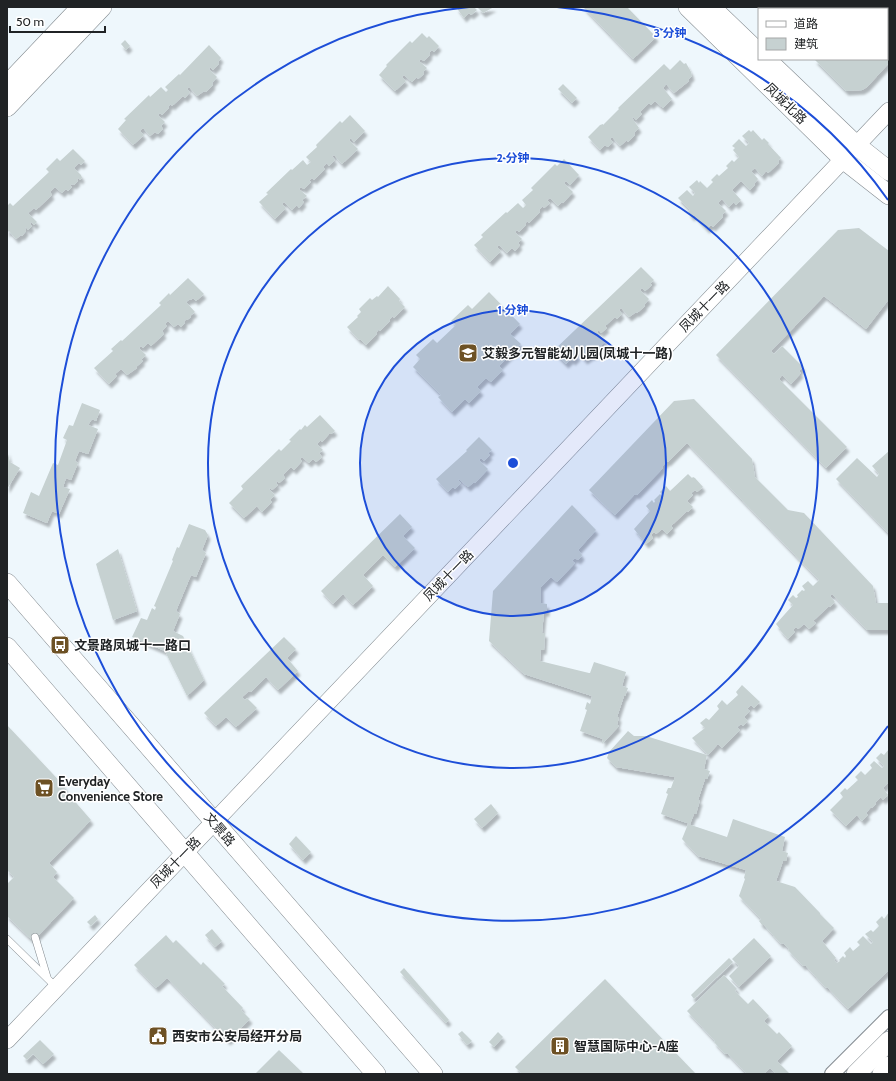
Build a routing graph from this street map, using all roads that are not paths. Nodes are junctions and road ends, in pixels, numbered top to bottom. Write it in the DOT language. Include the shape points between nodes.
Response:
graph roads {
  1 [pos="81,7"];
  2 [pos="102,7"];
  3 [pos="688,7"];
  4 [pos="711,7"];
  5 [pos="758,52"];
  6 [pos="767,60"];
  7 [pos="7,85"];
  8 [pos="7,107"];
  9 [pos="889,111"];
  10 [pos="856,145"];
  11 [pos="843,159"];
  12 [pos="889,171"];
  13 [pos="889,195"];
  14 [pos="7,583"];
  15 [pos="7,647"];
  16 [pos="213,822"];
  17 [pos="185,852"];
  18 [pos="36,937"];
  19 [pos="7,938"];
  20 [pos="52,982"];
  21 [pos="889,1016"];
  22 [pos="7,1040"];
  23 [pos="889,1041"];
  24 [pos="889,1066"];
  25 [pos="376,1074"];
  26 [pos="433,1074"];
  27 [pos="832,1074"];
  28 [pos="856,1074"];
  29 [pos="882,1074"];
  1 -- 7 [label="main road"];
  2 -- 8 [label="main road"];
  3 -- 11 [label="main road, 凤城北路"];
  4 -- 5 [label="main road"];
  6 -- 10 [label="main road, 凤城北路"];
  9 -- 10 [label="street, 凤城十一路"];
  10 -- 11 [label="street, 凤城十一路"];
  10 -- 12 [label="main road, 凤城北路"];
  11 -- 13 [label="main road, 凤城北路"];
  11 -- 16 [label="street, 凤城十一路"];
  14 -- 16 [label="main road, 文景路"];
  15 -- 17 [label="main road"];
  16 -- 17 [label="street, 凤城十一路"];
  16 -- 26 [label="main road, 文景路"];
  17 -- 20 [label="street, 凤城十一路"];
  17 -- 25 [label="main road"];
  18 -- 20 [label="lane"];
  19 -- 20 [label="lane"];
  20 -- 22 [label="street, 凤城十一路"];
  21 -- 27 [label="street"];
  23 -- 28 [label="main road"];
  24 -- 29 [label="main road"];
}
